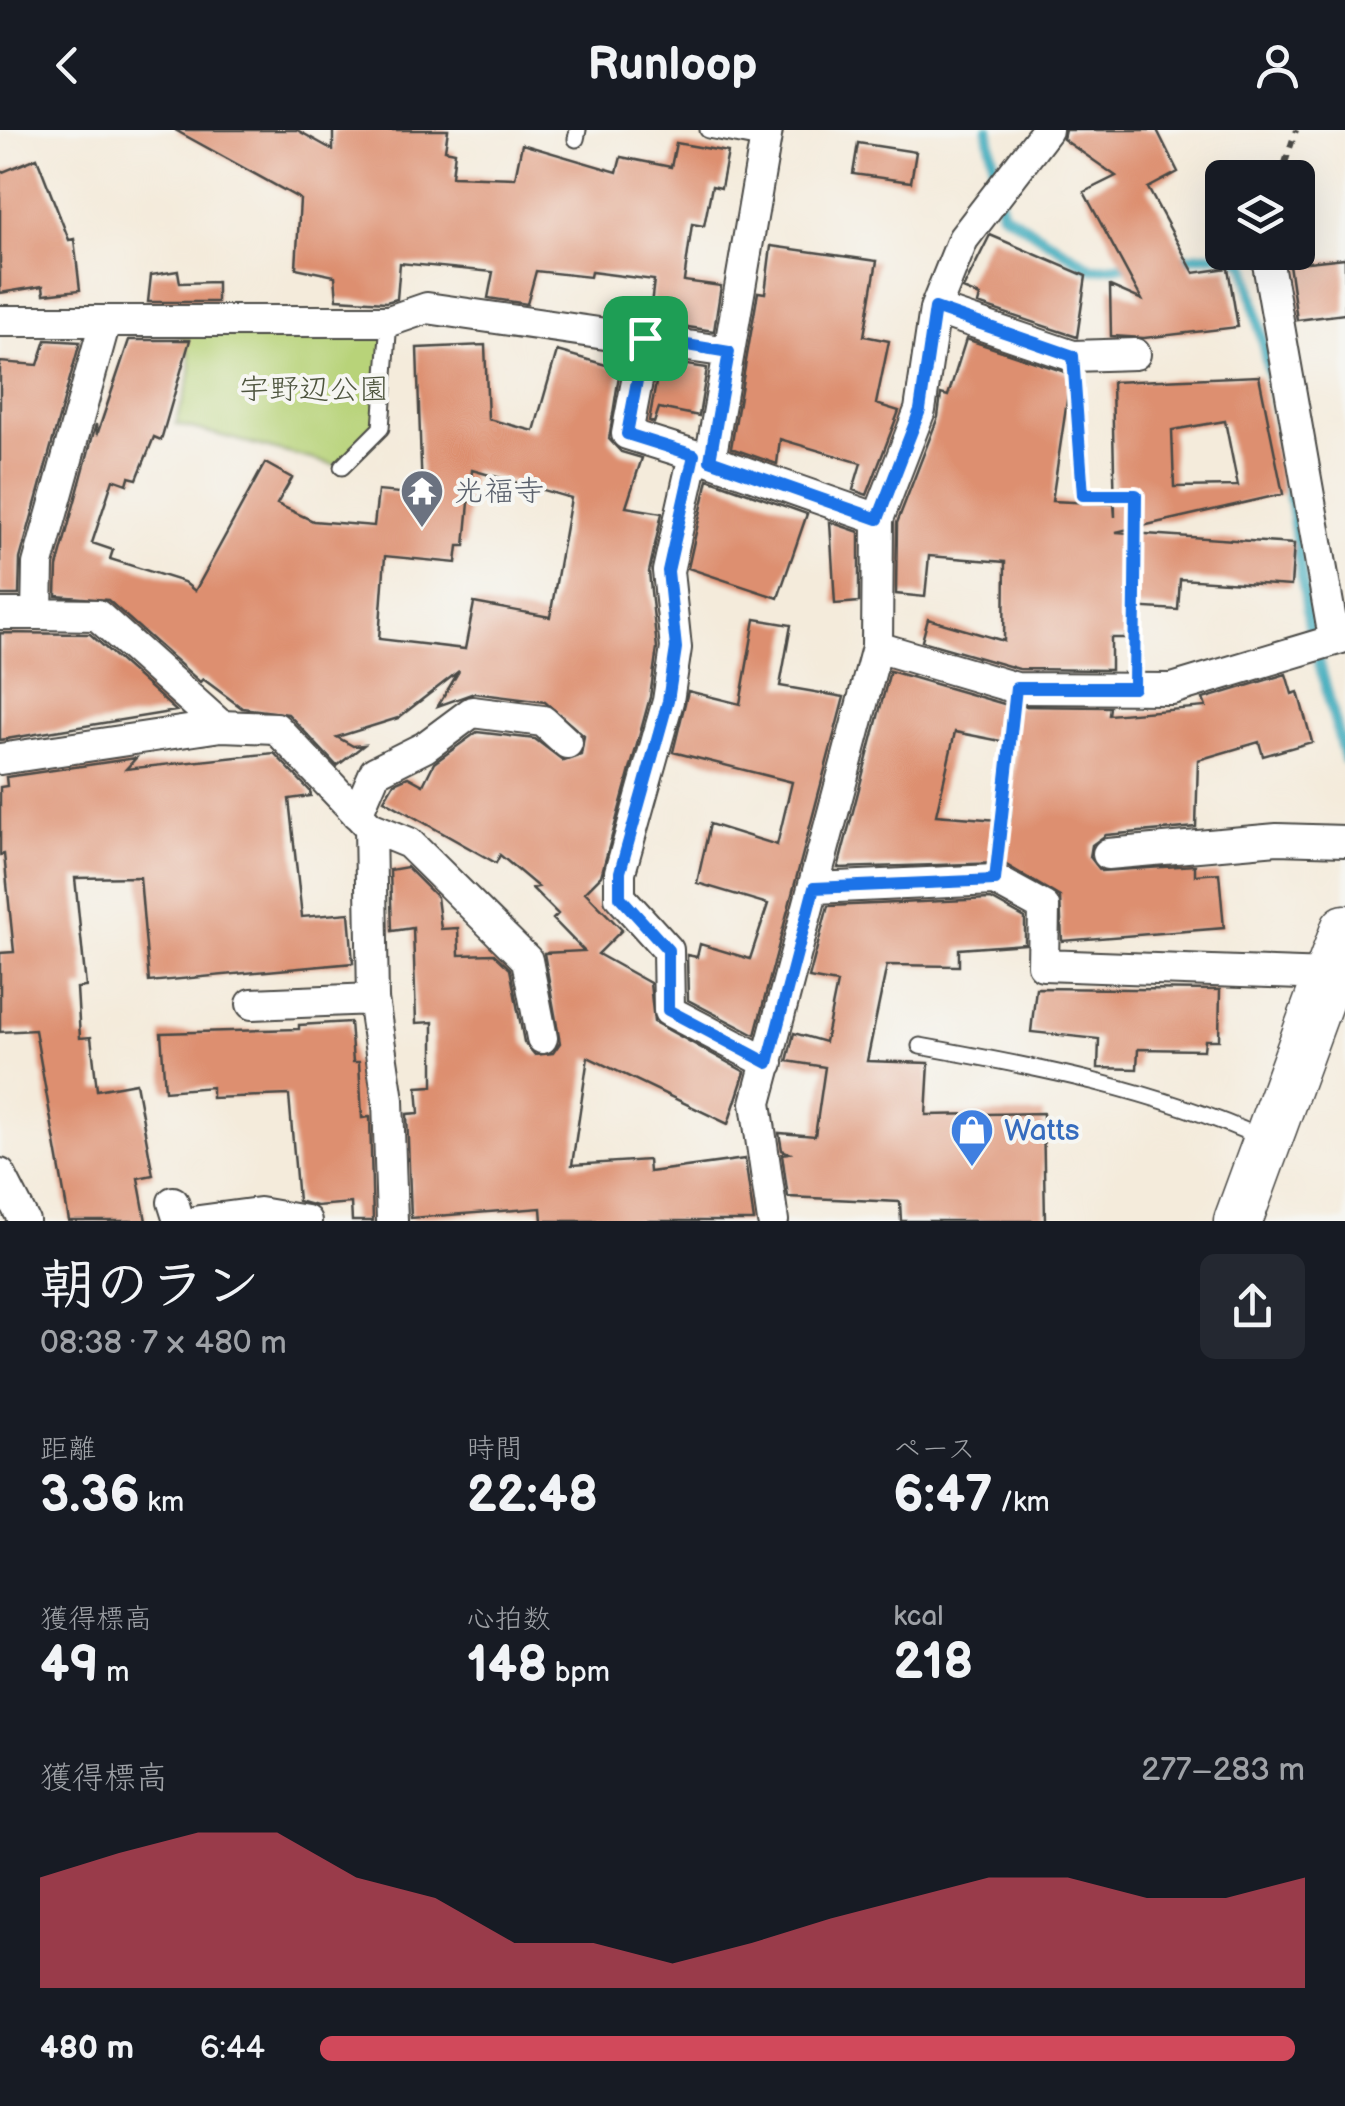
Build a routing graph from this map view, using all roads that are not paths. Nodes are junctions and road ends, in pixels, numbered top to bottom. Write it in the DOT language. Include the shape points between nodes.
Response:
graph roads {
  1 [pos="708,130"];
  2 [pos="1047,130"];
  3 [pos="766,135"];
  4 [pos="1269,270"];
  5 [pos="935,308"];
  6 [pos="0,321"];
  7 [pos="105,322"];
  8 [pos="388,322"];
  9 [pos="645,338"];
  10 [pos="729,352"];
  11 [pos="1136,354"];
  12 [pos="702,458"];
  13 [pos="342,467"];
  14 [pos="878,519"];
  15 [pos="0,614"];
  16 [pos="37,614"];
  17 [pos="1340,638"];
  18 [pos="877,647"];
  19 [pos="221,726"];
  20 [pos="568,744"];
  21 [pos="0,759"];
  22 [pos="364,821"];
  23 [pos="1345,841"];
  24 [pos="1108,854"];
  25 [pos="814,888"];
  26 [pos="1345,929"];
  27 [pos="1328,975"];
  28 [pos="373,999"];
  29 [pos="252,1004"];
  30 [pos="542,1038"];
  31 [pos="920,1046"];
  32 [pos="768,1063"];
  33 [pos="1267,1140"];
  34 [pos="2,1180"];
  35 [pos="24,1221"];
  36 [pos="199,1221"];
  37 [pos="306,1221"];
  38 [pos="392,1221"];
  39 [pos="773,1221"];
  40 [pos="1238,1221"];
  1 -- 3 [label="lane"];
  2 -- 5 [label="street" via="962,239"];
  3 -- 10 [label="street"];
  4 -- 17 [label="street"];
  5 -- 11 [label="street" via="1073,356"];
  5 -- 14 [label="street" via="920,410"];
  6 -- 7 [label="street"];
  7 -- 8 [label="street"];
  7 -- 16 [label="street" via="38,564"];
  8 -- 9 [label="street" via="426,308"];
  8 -- 13 [label="lane" via="380,428"];
  9 -- 10 [label="street"];
  9 -- 12 [label="street" via="627,434"];
  10 -- 12 [label="street"];
  12 -- 14 [label="street"];
  12 -- 32 [label="street" via="668,571 676,648 668,701 620,872 620,897 668,950 668,1010"];
  14 -- 18 [label="street"];
  15 -- 16 [label="street"];
  16 -- 19 [label="street" via="96,616"];
  17 -- 18 [label="street" via="1172,689 1016,688"];
  18 -- 25 [label="street"];
  19 -- 21 [label="street"];
  19 -- 22 [label="street" via="276,728"];
  20 -- 22 [label="street" via="543,722 472,712 426,747 375,772"];
  22 -- 28 [label="street"];
  22 -- 30 [label="street" via="409,843 527,960"];
  23 -- 24 [label="street" via="1277,839"];
  25 -- 27 [label="street" via="995,880 1044,907 1044,964"];
  25 -- 32 [label="street"];
  26 -- 27 [label="main road"];
  27 -- 33 [label="main road"];
  28 -- 29 [label="street"];
  28 -- 38 [label="street" via="388,1100"];
  31 -- 33 [label="lane" via="1078,1074"];
  32 -- 39 [label="street" via="756,1103"];
  33 -- 40 [label="main road"];
  34 -- 35 [label="street"];
  36 -- 37 [label="street" via="259,1213"];
}
